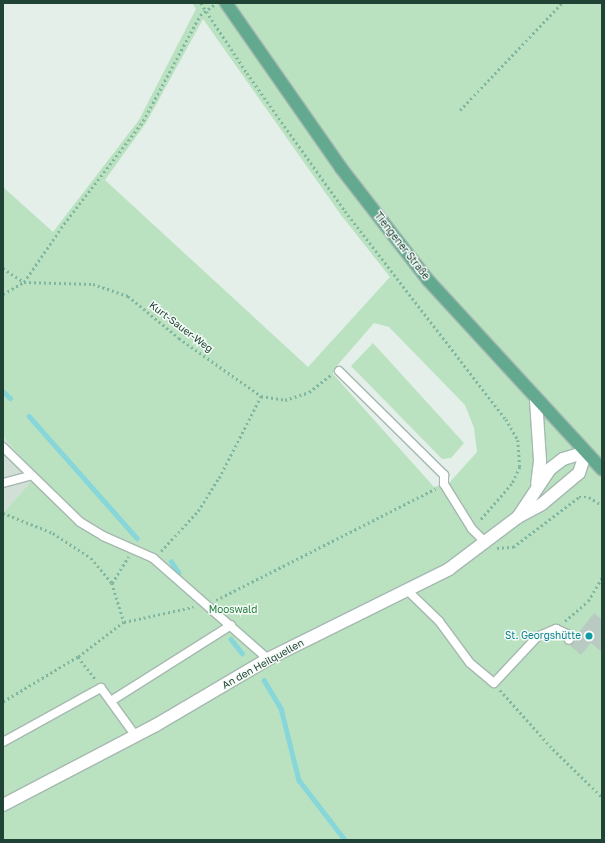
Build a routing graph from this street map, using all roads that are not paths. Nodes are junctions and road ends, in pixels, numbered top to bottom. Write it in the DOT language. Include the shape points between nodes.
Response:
graph roads {
  1 [pos="226,3"];
  2 [pos="339,371"];
  3 [pos="536,400"];
  4 [pos="3,447"];
  5 [pos="586,452"];
  6 [pos="602,469"];
  7 [pos="30,476"];
  8 [pos="3,483"];
  9 [pos="537,484"];
  10 [pos="518,517"];
  11 [pos="486,543"];
  12 [pos="408,591"];
  13 [pos="231,625"];
  14 [pos="569,640"];
  15 [pos="268,659"];
  16 [pos="111,701"];
  17 [pos="135,735"];
  18 [pos="3,742"];
  19 [pos="3,805"];
  1 -- 3 [label="main road, Tiengener Straße" via="341,168 384,224 428,280"];
  2 -- 11 [label="lane" via="444,475 444,484 472,529"];
  3 -- 5 [label="main road, Tiengener Straße"];
  3 -- 9 [label="street, An den Heilquellen" via="540,461"];
  4 -- 7 [label="lane"];
  5 -- 6 [label="main road, Tiengener Straße"];
  5 -- 9 [label="street, An den Heilquellen" via="563,459"];
  5 -- 10 [label="street, An den Heilquellen" via="579,473 542,504"];
  7 -- 8 [label="lane"];
  7 -- 13 [label="lane" via="80,522 132,550 153,558"];
  9 -- 10 [label="street, An den Heilquellen"];
  10 -- 11 [label="street, An den Heilquellen"];
  11 -- 12 [label="street, An den Heilquellen"];
  12 -- 14 [label="lane" via="439,621 470,663 494,683 536,637 556,629 567,634"];
  12 -- 15 [label="street, An den Heilquellen"];
  13 -- 15 [label="lane"];
  13 -- 16 [label="lane"];
  15 -- 17 [label="street, An den Heilquellen"];
  16 -- 17 [label="lane"];
  16 -- 18 [label="lane" via="101,688"];
  17 -- 19 [label="street, An den Heilquellen"];
}
